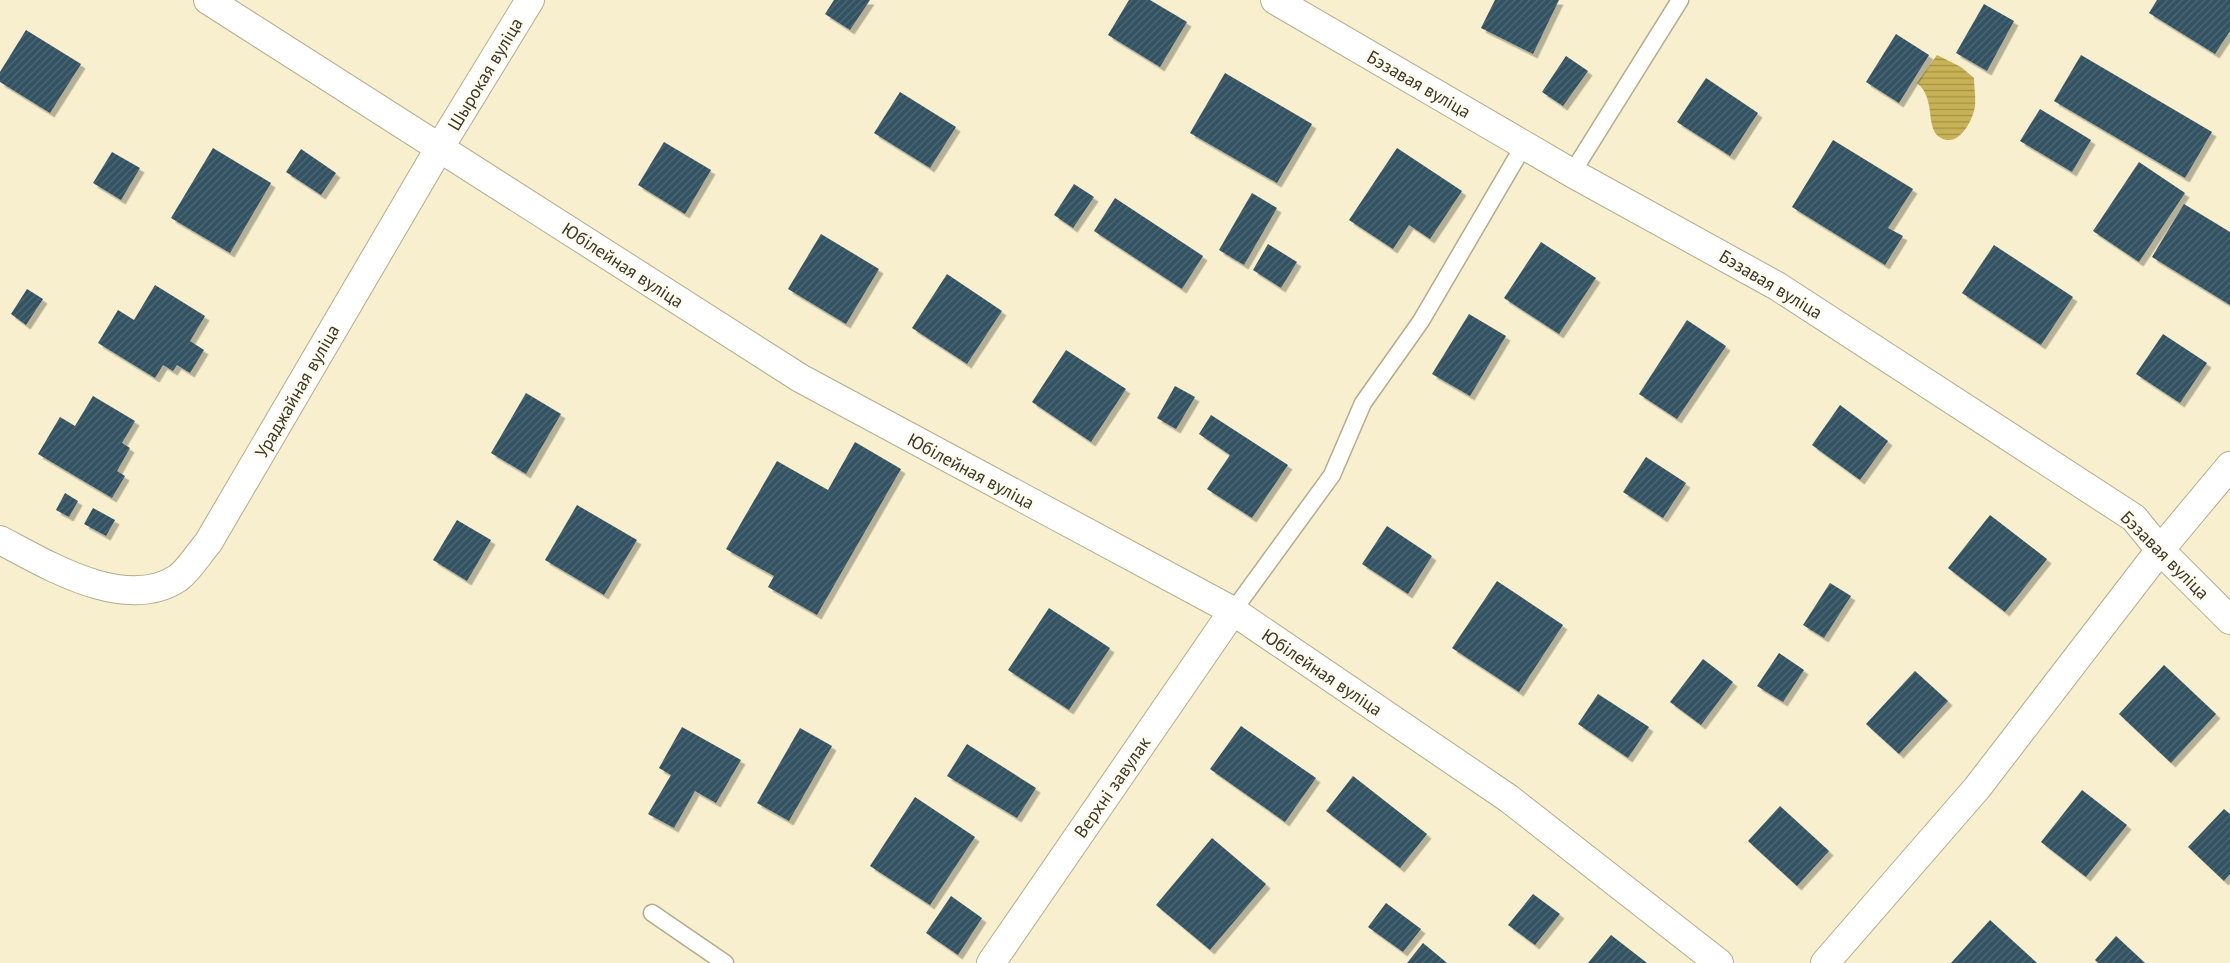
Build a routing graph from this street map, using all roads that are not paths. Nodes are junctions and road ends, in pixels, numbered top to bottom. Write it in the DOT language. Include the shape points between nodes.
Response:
graph roads {
  1 [pos="208,0"];
  2 [pos="530,0"];
  3 [pos="1275,0"];
  4 [pos="1680,0"];
  5 [pos="1524,145"];
  6 [pos="440,147"];
  7 [pos="1572,173"];
  8 [pos="2230,466"];
  9 [pos="0,540"];
  10 [pos="2160,550"];
  11 [pos="1233,612"];
  12 [pos="2230,620"];
  13 [pos="652,913"];
  14 [pos="725,963"];
  15 [pos="991,963"];
  16 [pos="1719,963"];
  17 [pos="1825,963"];
  1 -- 6 [label="street, Юбілейная вуліца"];
  2 -- 6 [label="street, Шырокая вуліца"];
  3 -- 5 [label="street, Бэзавая вуліца"];
  4 -- 7 [label="lane"];
  5 -- 7 [label="street, Бэзавая вуліца"];
  5 -- 11 [label="lane" via="1420,321 1363,403 1332,475"];
  6 -- 9 [label="street, Ураджайная вуліца" via="208,543 179,577 150,590 121,590 60,570"];
  6 -- 11 [label="street, Юбілейная вуліца" via="800,378"];
  7 -- 10 [label="street, Бэзавая вуліца" via="1778,286 2134,518"];
  8 -- 10 [label="street"];
  10 -- 12 [label="street, Бэзавая вуліца"];
  10 -- 17 [label="street" via="1977,788"];
  11 -- 15 [label="street, Верхні завулак"];
  11 -- 16 [label="street, Юбілейная вуліца" via="1508,798"];
  13 -- 14 [label="lane"];
}
